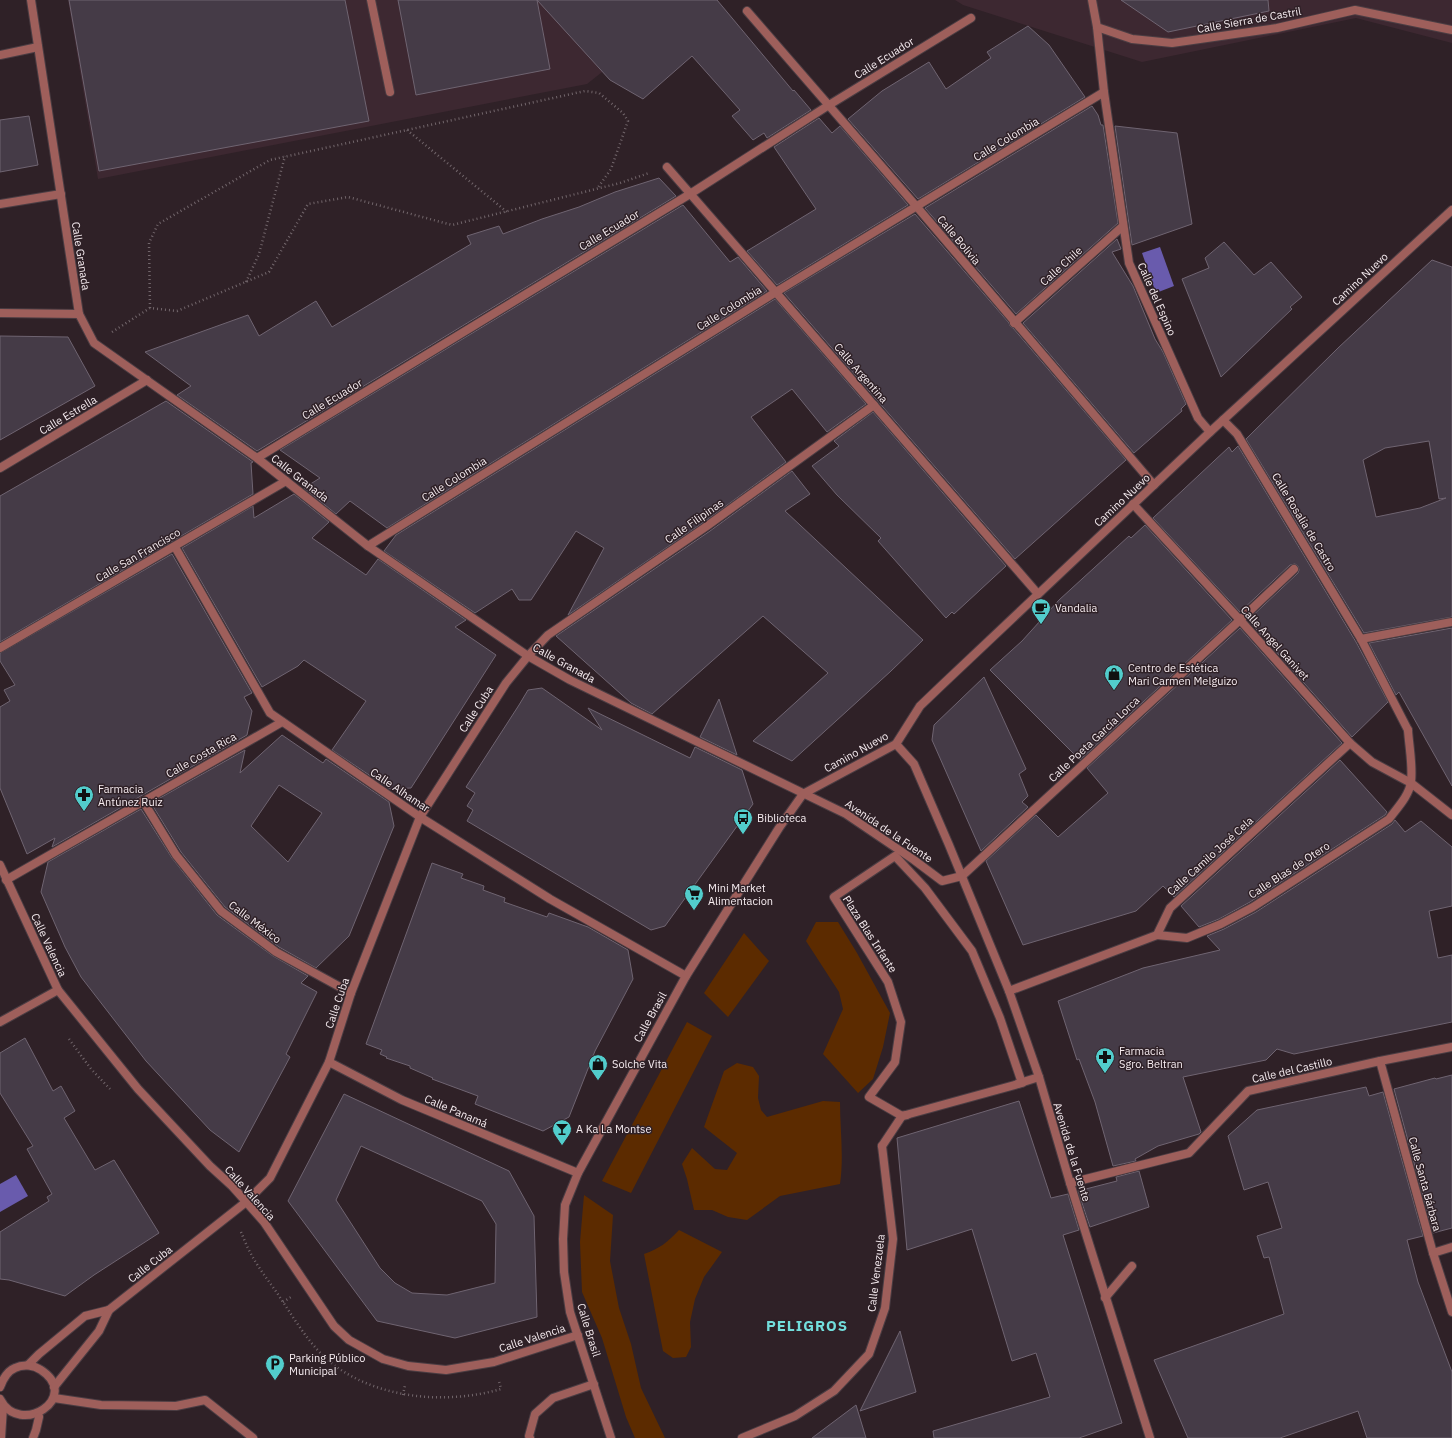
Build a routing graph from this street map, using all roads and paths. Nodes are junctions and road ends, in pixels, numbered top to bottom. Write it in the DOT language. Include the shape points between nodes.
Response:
graph roads {
  1 [pos="31,0"];
  2 [pos="372,0"];
  3 [pos="1092,0"];
  4 [pos="747,11"];
  5 [pos="971,18"];
  6 [pos="1097,27"];
  7 [pos="1452,30"];
  8 [pos="38,47"];
  9 [pos="0,55"];
  10 [pos="390,92"];
  11 [pos="1104,92"];
  12 [pos="829,105"];
  13 [pos="406,130"];
  14 [pos="285,156"];
  15 [pos="667,167"];
  16 [pos="597,189"];
  17 [pos="61,194"];
  18 [pos="690,194"];
  19 [pos="0,204"];
  20 [pos="917,207"];
  21 [pos="1452,210"];
  22 [pos="507,212"];
  23 [pos="1123,226"];
  24 [pos="246,282"];
  25 [pos="776,292"];
  26 [pos="150,308"];
  27 [pos="0,313"];
  28 [pos="79,314"];
  29 [pos="1014,323"];
  30 [pos="94,344"];
  31 [pos="147,380"];
  32 [pos="874,405"];
  33 [pos="1223,420"];
  34 [pos="1210,432"];
  35 [pos="257,458"];
  36 [pos="0,468"];
  37 [pos="286,481"];
  38 [pos="1154,485"];
  39 [pos="1133,504"];
  40 [pos="368,546"];
  41 [pos="175,547"];
  42 [pos="1294,569"];
  43 [pos="1038,594"];
  44 [pos="1240,620"];
  45 [pos="1452,622"];
  46 [pos="1361,639"];
  47 [pos="0,648"];
  48 [pos="528,656"];
  49 [pos="282,722"];
  50 [pos="896,744"];
  51 [pos="1350,744"];
  52 [pos="1410,783"];
  53 [pos="803,794"];
  54 [pos="143,801"];
  55 [pos="1452,815"];
  56 [pos="420,817"];
  57 [pos="0,865"];
  58 [pos="962,876"];
  59 [pos="6,880"];
  60 [pos="1157,934"];
  61 [pos="686,976"];
  62 [pos="58,990"];
  63 [pos="1010,991"];
  64 [pos="351,993"];
  65 [pos="0,1022"];
  66 [pos="1452,1047"];
  67 [pos="1380,1061"];
  68 [pos="329,1062"];
  69 [pos="1039,1077"];
  70 [pos="1022,1082"];
  71 [pos="902,1116"];
  72 [pos="578,1173"];
  73 [pos="1070,1183"];
  74 [pos="246,1202"];
  75 [pos="242,1234"];
  76 [pos="1452,1247"];
  77 [pos="1433,1253"];
  78 [pos="251,1254"];
  79 [pos="1132,1266"];
  80 [pos="1105,1298"];
  81 [pos="109,1310"];
  82 [pos="1452,1312"];
  83 [pos="578,1335"];
  84 [pos="28,1365"];
  85 [pos="10,1370"];
  86 [pos="0,1371"];
  87 [pos="594,1384"];
  88 [pos="0,1387"];
  89 [pos="54,1387"];
  90 [pos="54,1398"];
  91 [pos="2,1403"];
  92 [pos="40,1417"];
  93 [pos="1,1438"];
  94 [pos="33,1438"];
  95 [pos="253,1438"];
  96 [pos="530,1438"];
  97 [pos="611,1438"];
  98 [pos="742,1438"];
  99 [pos="1150,1438"];
  1 -- 8 [label="street, Calle Granada"];
  2 -- 10 [label="street"];
  3 -- 6 [label="street, Calle del Espino"];
  4 -- 12 [label="street, Calle Bolivia"];
  5 -- 12 [label="street, Calle Ecuador"];
  6 -- 7 [label="street, Calle Sierra de Castril" via="1132,39 1172,43 1277,28 1355,10"];
  6 -- 11 [label="street, Calle del Espino"];
  8 -- 9 [label="street"];
  8 -- 17 [label="street, Calle Granada"];
  11 -- 20 [label="street, Calle Colombia"];
  11 -- 23 [label="street, Calle del Espino"];
  12 -- 18 [label="street, Calle Ecuador"];
  12 -- 20 [label="street, Calle Bolivia"];
  13 -- 14 [label="path"];
  13 -- 16 [label="path" via="585,91 599,93 623,113 628,121 611,169"];
  13 -- 22 [label="path"];
  14 -- 24 [label="path" via="259,254"];
  14 -- 26 [label="path" via="270,160 158,224 150,243"];
  15 -- 16 [label="path"];
  15 -- 18 [label="street, Calle Argentina"];
  16 -- 22 [label="path"];
  17 -- 19 [label="street"];
  17 -- 28 [label="street, Calle Granada"];
  18 -- 25 [label="street, Calle Argentina"];
  18 -- 35 [label="street, Calle Ecuador"];
  20 -- 25 [label="street, Calle Colombia"];
  20 -- 29 [label="street, Calle Bolivia"];
  21 -- 33 [label="street, Camino Nuevo"];
  22 -- 24 [label="path" via="452,225 348,197 308,204 269,272"];
  23 -- 29 [label="street, Calle Chile"];
  23 -- 34 [label="street, Calle del Espino" via="1128,263 1198,418"];
  24 -- 26 [label="path" via="177,311"];
  25 -- 32 [label="street, Calle Argentina"];
  25 -- 40 [label="street, Calle Colombia"];
  26 -- 30 [label="path"];
  27 -- 28 [label="street"];
  28 -- 30 [label="street, Calle Granada"];
  29 -- 38 [label="street, Calle Bolivia"];
  30 -- 31 [label="street, Calle Granada"];
  31 -- 35 [label="street, Calle Granada"];
  31 -- 36 [label="street, Calle Estrella"];
  32 -- 43 [label="street, Calle Argentina"];
  32 -- 48 [label="street, Calle Filipinas" via="707,526 548,635"];
  33 -- 34 [label="street, Camino Nuevo"];
  33 -- 46 [label="street, Calle Rosalía de Castro" via="1237,434"];
  34 -- 38 [label="street, Camino Nuevo"];
  35 -- 37 [label="street, Calle Granada"];
  37 -- 40 [label="street, Calle Granada"];
  37 -- 41 [label="street, Calle San Francisco"];
  38 -- 39 [label="street, Camino Nuevo"];
  39 -- 43 [label="street, Camino Nuevo"];
  39 -- 44 [label="street, Calle Angel Ganivet"];
  40 -- 48 [label="street, Calle Granada"];
  41 -- 47 [label="street, Calle San Francisco"];
  41 -- 49 [label="street, Calle Alhamar" via="270,713"];
  42 -- 44 [label="street, Calle Poeta García Lorca"];
  43 -- 50 [label="street, Camino Nuevo" via="920,706"];
  44 -- 51 [label="street, Calle Angel Ganivet"];
  44 -- 58 [label="street, Calle Poeta García Lorca"];
  45 -- 46 [label="street"];
  46 -- 52 [label="street, Calle Rosalía de Castro" via="1408,730"];
  48 -- 53 [label="street, Calle Granada" via="570,680"];
  48 -- 56 [label="street, Calle Cuba" via="506,683"];
  49 -- 54 [label="street, Calle Costa Rica"];
  49 -- 56 [label="street, Calle Alhamar"];
  50 -- 53 [label="street, Camino Nuevo"];
  50 -- 58 [label="street, Avenida de la Fuente" via="914,764"];
  51 -- 52 [label="street, Calle Angel Ganivet" via="1372,762"];
  51 -- 60 [label="street, Calle Camilo José Cela" via="1170,908"];
  52 -- 55 [label="street, Calle Angel Ganivet"];
  52 -- 60 [label="street, Calle Blas de Otero" via="1403,802 1389,819 1253,907 1187,938"];
  53 -- 58 [label="street, Avenida de la Fuente" via="846,814 942,881"];
  53 -- 61 [label="street, Calle Brasil"];
  54 -- 59 [label="street, Calle Costa Rica"];
  54 -- 64 [label="street, Calle México" via="176,855 221,911 276,952"];
  56 -- 61 [label="street, Calle Alhamar" via="550,899"];
  56 -- 64 [label="street, Calle Cuba"];
  57 -- 59 [label="street, Calle Valencia"];
  58 -- 63 [label="street, Avenida de la Fuente"];
  59 -- 62 [label="street, Calle Valencia"];
  60 -- 63 [label="street"];
  61 -- 72 [label="street, Calle Brasil"];
  62 -- 65 [label="street"];
  62 -- 74 [label="street, Calle Valencia" via="138,1089"];
  63 -- 69 [label="street, Avenida de la Fuente"];
  64 -- 68 [label="street, Calle Cuba"];
  66 -- 67 [label="street, Calle del Castillo"];
  67 -- 73 [label="street, Calle del Castillo" via="1248,1091 1189,1153"];
  67 -- 77 [label="street, Calle Santa Bárbara"];
  68 -- 72 [label="street, Calle Panamá" via="402,1100"];
  68 -- 74 [label="street, Calle Cuba" via="270,1178"];
  69 -- 70 [label="street"];
  69 -- 73 [label="street, Avenida de la Fuente"];
  70 -- 71 [label="street"];
  70 -- 71 [label="street, Plaza Blas Infante" via="1000,1018 972,951 925,888 895,856 834,897 888,982 901,1022 895,1062 869,1097"];
  71 -- 98 [label="street, Calle Venezuela" via="882,1146 893,1238 885,1308 869,1354 834,1391 795,1416"];
  72 -- 83 [label="street, Calle Brasil" via="565,1205 563,1238 564,1272 570,1312"];
  73 -- 80 [label="street, Avenida de la Fuente"];
  74 -- 81 [label="street, Calle Cuba"];
  74 -- 83 [label="street, Calle Valencia" via="264,1222 334,1326 349,1340 383,1359 408,1366 446,1370 494,1362"];
  75 -- 78 [label="path"];
  76 -- 77 [label="street"];
  77 -- 82 [label="street, Calle Santa Bárbara"];
  79 -- 80 [label="street"];
  80 -- 99 [label="street, Avenida de la Fuente"];
  81 -- 84 [label="street, Calle Cuba" via="85,1316"];
  81 -- 89 [label="street, Calle Cuba" via="100,1331"];
  83 -- 87 [label="street, Calle Brasil"];
  84 -- 85 [label="street"];
  84 -- 89 [label="street" via="46,1373"];
  85 -- 86 [label="street"];
  85 -- 88 [label="street"];
  87 -- 96 [label="street" via="553,1398 535,1414"];
  87 -- 97 [label="street, Calle Brasil"];
  89 -- 90 [label="street"];
  90 -- 92 [label="street" via="48,1410"];
  90 -- 95 [label="street" via="116,1406 176,1406 205,1400"];
  91 -- 92 [label="street" via="11,1416 18,1419 33,1420"];
  91 -- 93 [label="street"];
  92 -- 94 [label="street"];
}
